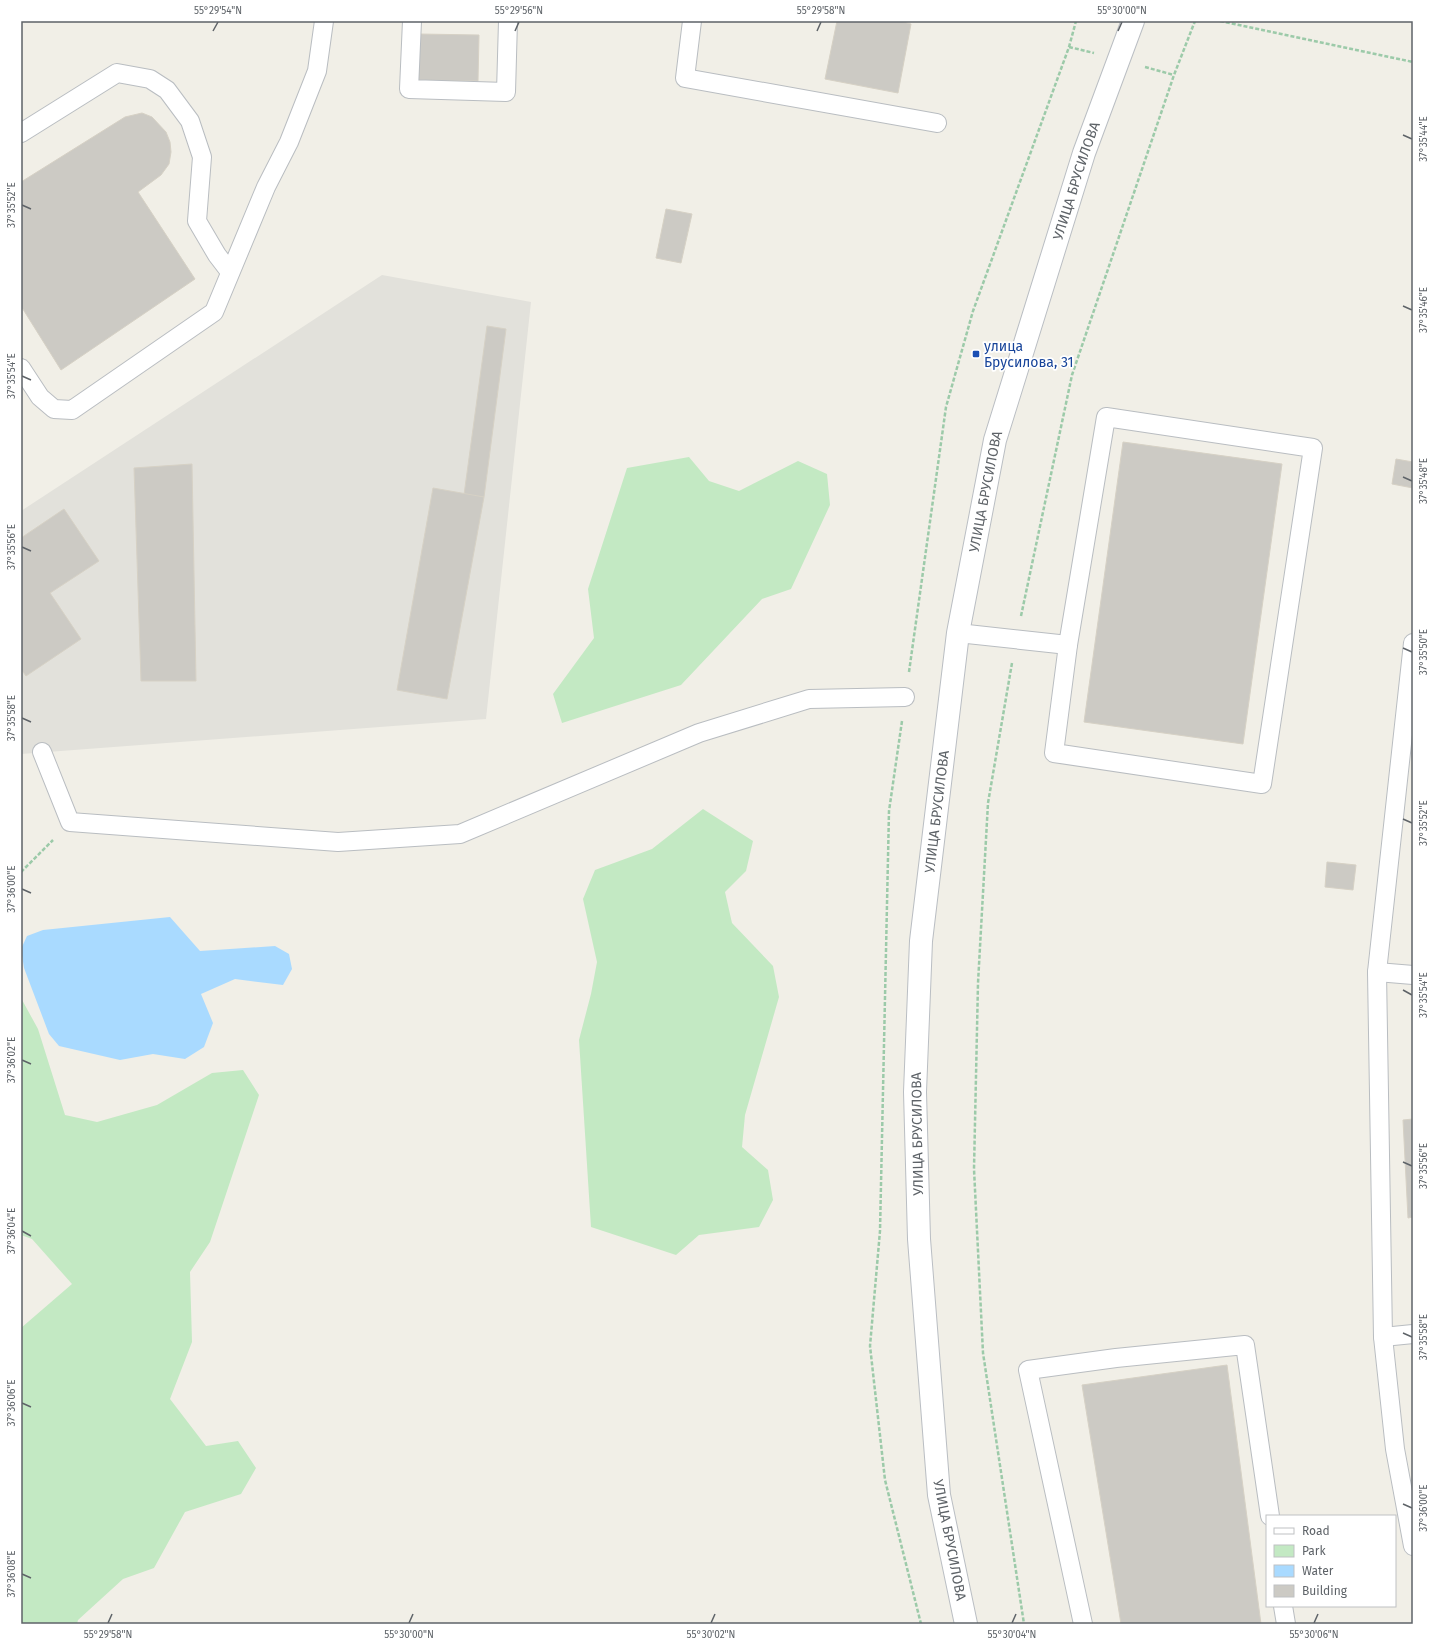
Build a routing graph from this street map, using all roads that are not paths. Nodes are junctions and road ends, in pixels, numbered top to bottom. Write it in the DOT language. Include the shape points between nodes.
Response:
graph roads {
  1 [pos="324,21"];
  2 [pos="412,21"];
  3 [pos="508,21"];
  4 [pos="692,21"];
  5 [pos="1133,21"];
  6 [pos="937,123"];
  7 [pos="21,133"];
  8 [pos="230,272"];
  9 [pos="21,368"];
  10 [pos="958,633"];
  11 [pos="1413,643"];
  12 [pos="1068,645"];
  13 [pos="905,696"];
  14 [pos="42,752"];
  15 [pos="1377,972"];
  16 [pos="1413,975"];
  17 [pos="1413,1334"];
  18 [pos="1382,1337"];
  19 [pos="1270,1515"];
  20 [pos="1413,1546"];
  21 [pos="1283,1607"];
  22 [pos="966,1624"];
  23 [pos="1083,1624"];
  24 [pos="1286,1624"];
  1 -- 8 [label="lane" via="318,72"];
  2 -- 3 [label="lane" via="409,89 506,92"];
  4 -- 6 [label="lane" via="685,78"];
  5 -- 10 [label="street, УЛИЦА БРУСИЛОВА" via="1084,153 995,440"];
  7 -- 8 [label="lane" via="118,73 150,79 167,90 190,121 202,157 197,222"];
  8 -- 9 [label="lane" via="214,312 72,410 54,409 40,397"];
  10 -- 12 [label="lane"];
  10 -- 22 [label="street, УЛИЦА БРУСИЛОВА" via="921,942 915,1092 919,1239 939,1495"];
  11 -- 15 [label="lane"];
  12 -- 12 [label="lane" via="1106,416 1313,448 1262,784 1054,753"];
  13 -- 14 [label="lane" via="809,699 706,730 460,834 338,842 70,822"];
  15 -- 16 [label="lane"];
  15 -- 18 [label="lane"];
  17 -- 18 [label="lane"];
  18 -- 20 [label="lane" via="1395,1449"];
  19 -- 23 [label="lane" via="1245,1344 1028,1370"];
  21 -- 24 [label="lane"];
}
